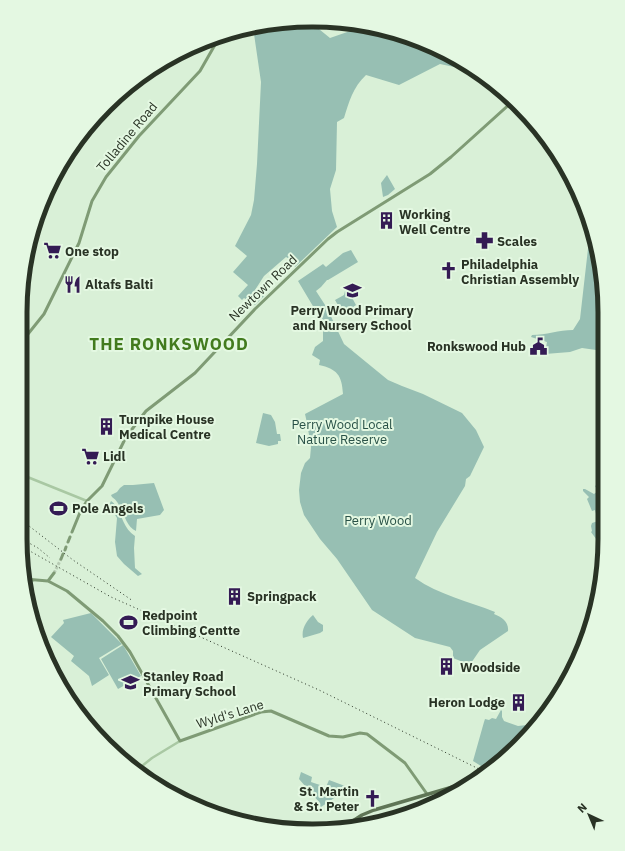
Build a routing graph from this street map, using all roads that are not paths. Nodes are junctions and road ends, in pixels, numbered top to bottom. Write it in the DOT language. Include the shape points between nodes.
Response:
graph roads {
  1 [pos="215,44"];
  2 [pos="508,105"];
  3 [pos="27,335"];
  4 [pos="27,477"];
  5 [pos="87,501"];
  6 [pos="72,532"];
  7 [pos="70,537"];
  8 [pos="68,542"];
  9 [pos="63,554"];
  10 [pos="61,559"];
  11 [pos="54,573"];
  12 [pos="30,579"];
  13 [pos="36,579"];
  14 [pos="48,580"];
  15 [pos="30,582"];
  16 [pos="180,741"];
  17 [pos="141,767"];
  18 [pos="455,786"];
  19 [pos="427,794"];
  20 [pos="353,822"];
  1 -- 3 [label="main road, Tolladine Road" via="200,71 139,136 106,177 92,201 79,243 44,314"];
  2 -- 5 [label="main road, Newtown Road" via="430,174 337,232 323,244 254,309 195,373 146,411 126,438 102,486"];
  4 -- 5 [label="street"];
  5 -- 6 [label="main road, Newtown Road"];
  7 -- 8 [label="main road"];
  9 -- 10 [label="main road"];
  11 -- 14 [label="main road"];
  12 -- 13 [label="main road"];
  13 -- 14 [label="main road"];
  13 -- 15 [label="street"];
  14 -- 16 [label="main road" via="75,597 120,638"];
  16 -- 17 [label="street, Wyld's Lane"];
  16 -- 19 [label="main road, Wyld's Lane" via="261,712 271,711 329,736 367,734 405,763"];
  18 -- 19 [label="main road"];
  19 -- 20 [label="main road" via="369,812"];
}
